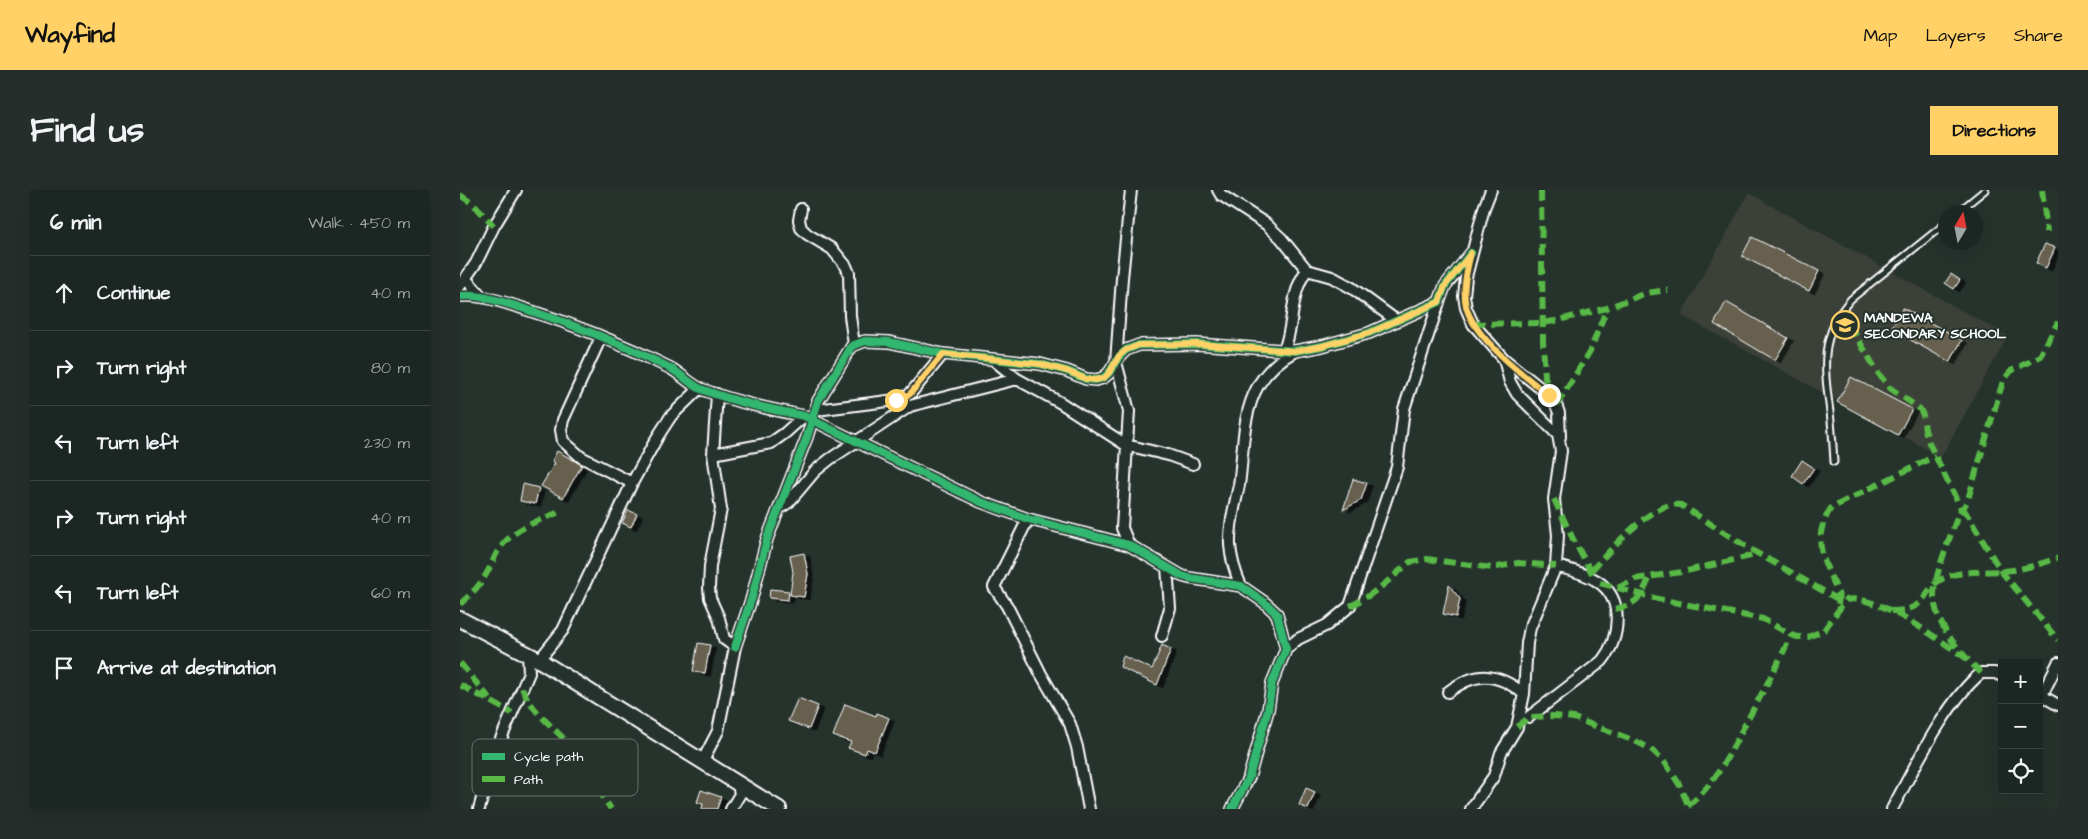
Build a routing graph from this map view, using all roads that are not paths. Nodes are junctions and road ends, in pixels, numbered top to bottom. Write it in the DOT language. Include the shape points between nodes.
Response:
graph roads {
  1 [pos="516,190"];
  2 [pos="1131,190"];
  3 [pos="1218,190"];
  4 [pos="1491,190"];
  5 [pos="1985,190"];
  6 [pos="1967,205"];
  7 [pos="801,209"];
  8 [pos="1938,228"];
  9 [pos="1471,253"];
  10 [pos="1307,270"];
  11 [pos="462,282"];
  12 [pos="460,296"];
  13 [pos="481,296"];
  14 [pos="1439,302"];
  15 [pos="1398,321"];
  16 [pos="600,337"];
  17 [pos="854,346"];
  18 [pos="1284,350"];
  19 [pos="1295,351"];
  20 [pos="943,354"];
  21 [pos="1504,359"];
  22 [pos="995,361"];
  23 [pos="1116,362"];
  24 [pos="1017,379"];
  25 [pos="700,388"];
  26 [pos="717,394"];
  27 [pos="882,403"];
  28 [pos="910,406"];
  29 [pos="811,415"];
  30 [pos="855,441"];
  31 [pos="1560,443"];
  32 [pos="1126,446"];
  33 [pos="713,454"];
  34 [pos="1834,462"];
  35 [pos="1193,464"];
  36 [pos="632,483"];
  37 [pos="780,508"];
  38 [pos="1028,520"];
  39 [pos="1129,545"];
  40 [pos="1556,566"];
  41 [pos="1168,567"];
  42 [pos="1241,586"];
  43 [pos="460,619"];
  44 [pos="1162,636"];
  45 [pos="735,646"];
  46 [pos="1286,649"];
  47 [pos="533,658"];
  48 [pos="2058,664"];
  49 [pos="1998,674"];
  50 [pos="2043,690"];
  51 [pos="1448,692"];
  52 [pos="1524,694"];
  53 [pos="2043,697"];
  54 [pos="2058,705"];
  55 [pos="1529,717"];
  56 [pos="501,739"];
  57 [pos="703,760"];
  58 [pos="738,784"];
  59 [pos="483,796"];
  60 [pos="479,809"];
  61 [pos="731,809"];
  62 [pos="779,809"];
  63 [pos="1089,809"];
  64 [pos="1232,809"];
  65 [pos="1471,809"];
  66 [pos="1892,809"];
  1 -- 11 [label="street"];
  2 -- 23 [label="street"];
  3 -- 10 [label="street" via="1266,224"];
  4 -- 9 [label="street"];
  5 -- 6 [label="lane"];
  7 -- 17 [label="street" via="801,228 832,249 849,273"];
  8 -- 34 [label="lane" via="1851,299 1834,323 1824,356"];
  9 -- 14 [label="street" via="1445,286"];
  9 -- 21 [label="street" via="1464,296 1466,308 1473,324"];
  10 -- 15 [label="street" via="1332,277 1352,288"];
  10 -- 18 [label="street" via="1293,297 1289,336"];
  11 -- 13 [label="street"];
  12 -- 13 [label="street"];
  13 -- 16 [label="street"];
  14 -- 15 [label="street"];
  14 -- 46 [label="street" via="1404,409 1398,467 1350,606 1327,625 1298,638"];
  15 -- 19 [label="street" via="1369,333"];
  16 -- 25 [label="street" via="671,369"];
  16 -- 36 [label="street" via="563,420 563,441 581,457"];
  17 -- 20 [label="street" via="865,341 888,342"];
  17 -- 29 [label="street" via="836,370"];
  18 -- 19 [label="street"];
  18 -- 23 [label="street" via="1197,344 1139,345 1126,350"];
  19 -- 42 [label="street" via="1263,378 1244,427 1230,543 1234,571"];
  20 -- 22 [label="street"];
  20 -- 27 [label="street" via="910,394"];
  21 -- 31 [label="street" via="1517,394 1553,429"];
  21 -- 31 [label="street" via="1554,399 1559,413"];
  22 -- 23 [label="street" via="1040,364 1096,380 1104,378"];
  22 -- 24 [label="street"];
  23 -- 32 [label="street" via="1129,411"];
  24 -- 28 [label="street"];
  24 -- 32 [label="street" via="1061,403"];
  25 -- 26 [label="street"];
  25 -- 36 [label="street" via="671,416"];
  26 -- 29 [label="street" via="779,412"];
  26 -- 33 [label="street"];
  27 -- 28 [label="street"];
  27 -- 29 [label="street"];
  28 -- 30 [label="street"];
  29 -- 30 [label="street"];
  29 -- 33 [label="street" via="771,443"];
  29 -- 37 [label="street"];
  30 -- 37 [label="street" via="815,471"];
  30 -- 38 [label="street" via="981,502"];
  31 -- 40 [label="street" via="1554,498 1558,535"];
  32 -- 35 [label="street"];
  32 -- 39 [label="street" via="1122,528"];
  33 -- 45 [label="street" via="721,509 710,566 710,598 724,639"];
  36 -- 47 [label="street" via="563,630"];
  37 -- 45 [label="street" via="767,539"];
  38 -- 39 [label="street"];
  38 -- 63 [label="street" via="994,588 1007,606 1070,724"];
  39 -- 41 [label="street"];
  40 -- 52 [label="street" via="1530,628"];
  40 -- 55 [label="street" via="1584,574 1600,583 1610,595 1618,624 1610,650 1602,660"];
  41 -- 42 [label="street" via="1189,578"];
  41 -- 44 [label="street" via="1170,608"];
  42 -- 46 [label="street" via="1277,614"];
  43 -- 47 [label="main road"];
  45 -- 57 [label="street" via="718,731"];
  46 -- 64 [label="street" via="1272,683 1252,769"];
  47 -- 56 [label="street"];
  47 -- 57 [label="main road"];
  48 -- 50 [label="street"];
  49 -- 66 [label="street" via="1981,673 1968,684"];
  51 -- 52 [label="street" via="1469,678 1483,677 1508,682"];
  52 -- 65 [label="street" via="1517,727 1501,752 1494,776"];
  53 -- 54 [label="street"];
  57 -- 58 [label="main road"];
  58 -- 61 [label="street" via="740,794"];
  58 -- 62 [label="main road"];
  59 -- 60 [label="street"];
}
